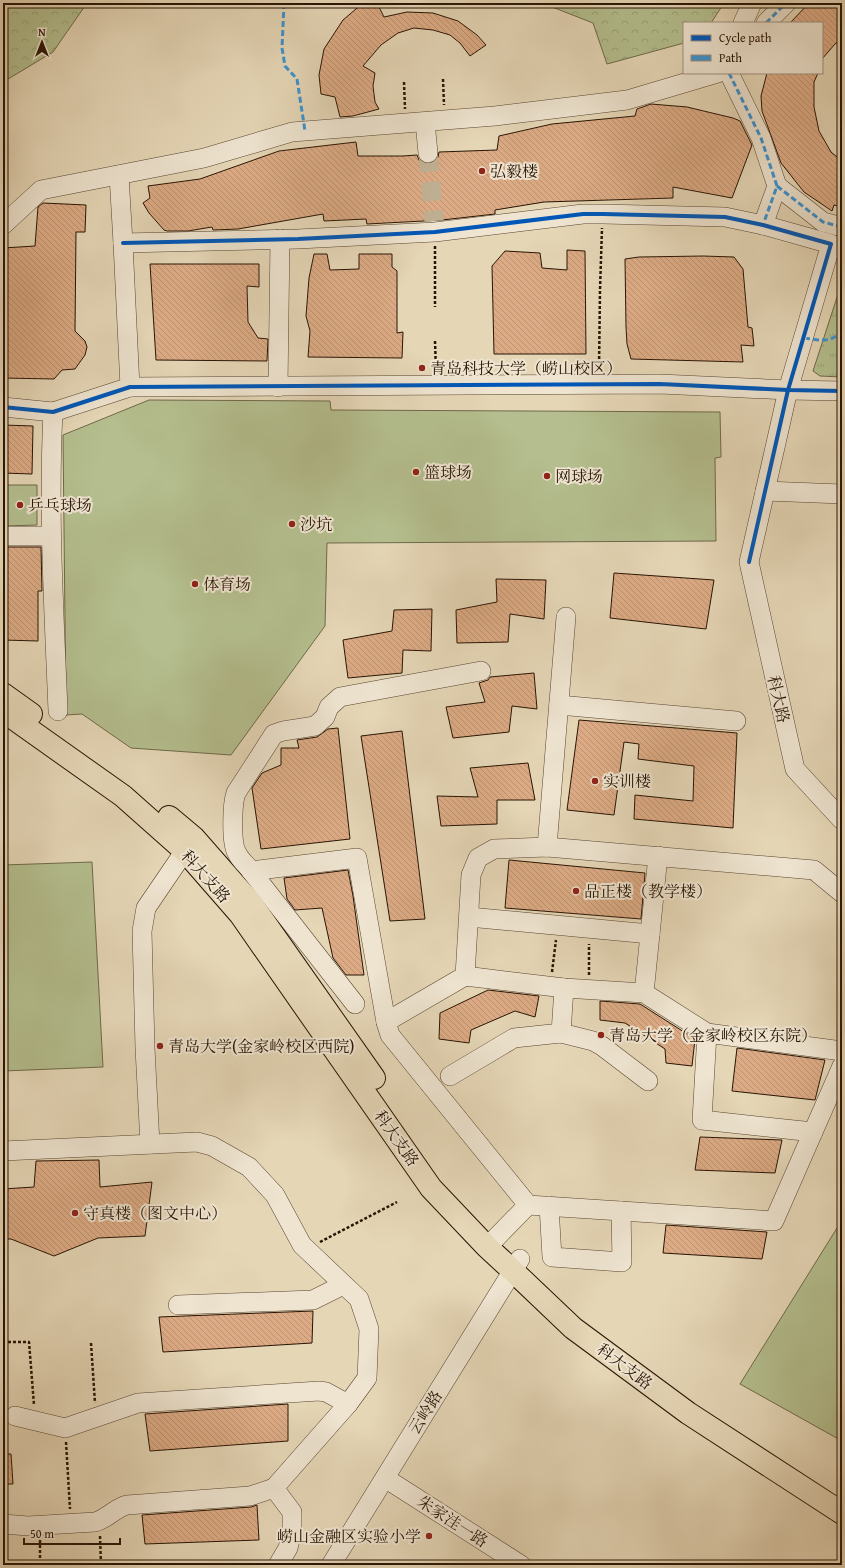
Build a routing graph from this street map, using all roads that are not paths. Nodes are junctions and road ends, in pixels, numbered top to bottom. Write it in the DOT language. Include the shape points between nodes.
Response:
graph roads {
  1 [pos="752,3"];
  2 [pos="786,3"];
  3 [pos="743,22"];
  4 [pos="767,22"];
  5 [pos="715,74"];
  6 [pos="729,74"];
  7 [pos="425,122"];
  8 [pos="428,154"];
  9 [pos="118,175"];
  10 [pos="777,186"];
  11 [pos="3,225"];
  12 [pos="763,225"];
  13 [pos="842,227"];
  14 [pos="280,240"];
  15 [pos="123,243"];
  16 [pos="130,387"];
  17 [pos="278,387"];
  18 [pos="788,390"];
  19 [pos="842,391"];
  20 [pos="3,407"];
  21 [pos="53,412"];
  22 [pos="765,491"];
  23 [pos="842,494"];
  24 [pos="3,536"];
  25 [pos="51,536"];
  26 [pos="566,617"];
  27 [pos="480,671"];
  28 [pos="3,694"];
  29 [pos="559,705"];
  30 [pos="3,711"];
  31 [pos="58,711"];
  32 [pos="736,721"];
  33 [pos="842,820"];
  34 [pos="189,844"];
  35 [pos="547,847"];
  36 [pos="658,856"];
  37 [pos="251,870"];
  38 [pos="842,893"];
  39 [pos="468,917"];
  40 [pos="650,934"];
  41 [pos="465,976"];
  42 [pos="557,987"];
  43 [pos="644,993"];
  44 [pos="355,1004"];
  45 [pos="386,1022"];
  46 [pos="707,1032"];
  47 [pos="561,1033"];
  48 [pos="842,1051"];
  49 [pos="842,1066"];
  50 [pos="450,1076"];
  51 [pos="648,1081"];
  52 [pos="813,1132"];
  53 [pos="150,1144"];
  54 [pos="3,1151"];
  55 [pos="528,1205"];
  56 [pos="549,1206"];
  57 [pos="621,1211"];
  58 [pos="493,1242"];
  59 [pos="516,1265"];
  60 [pos="343,1285"];
  61 [pos="178,1305"];
  62 [pos="348,1404"];
  63 [pos="15,1416"];
  64 [pos="384,1478"];
  65 [pos="274,1488"];
  66 [pos="842,1495"];
  67 [pos="842,1513"];
  68 [pos="3,1524"];
  69 [pos="278,1565"];
  70 [pos="331,1565"];
  71 [pos="521,1565"];
  1 -- 3 [label="street"];
  2 -- 4 [label="street"];
  5 -- 7 [label="street" via="627,100"];
  6 -- 10 [label="street" via="761,138"];
  7 -- 8 [label="street"];
  7 -- 9 [label="street" via="292,132 204,158"];
  9 -- 11 [label="street" via="41,190"];
  9 -- 15 [label="street"];
  10 -- 12 [label="street"];
  10 -- 13 [label="street" via="823,222"];
  12 -- 14 [label="street" via="725,217 583,214"];
  12 -- 18 [label="street" via="831,244"];
  14 -- 15 [label="street"];
  14 -- 17 [label="street"];
  15 -- 16 [label="street"];
  16 -- 17 [label="street"];
  16 -- 21 [label="street"];
  17 -- 18 [label="street" via="660,384"];
  18 -- 19 [label="street"];
  18 -- 22 [label="street"];
  20 -- 21 [label="street"];
  21 -- 25 [label="street"];
  22 -- 23 [label="street"];
  22 -- 33 [label="street, 科大路" via="749,562 795,769"];
  24 -- 25 [label="street"];
  25 -- 31 [label="street"];
  26 -- 29 [label="street"];
  27 -- 37 [label="street" via="340,697 315,726 274,734 233,801 234,846 237,854"];
  28 -- 34 [label="main road, 科大支路" via="131,785"];
  29 -- 32 [label="street"];
  29 -- 35 [label="street"];
  30 -- 34 [label="main road, 科大支路"];
  34 -- 53 [label="street" via="146,908 142,931"];
  34 -- 58 [label="main road, 科大支路" via="431,1188"];
  35 -- 36 [label="street"];
  35 -- 39 [label="street" via="494,849 478,858 471,875"];
  36 -- 38 [label="street" via="814,870"];
  36 -- 40 [label="street"];
  37 -- 44 [label="street"];
  37 -- 45 [label="street" via="357,858"];
  39 -- 40 [label="street"];
  39 -- 41 [label="street"];
  40 -- 43 [label="street"];
  41 -- 42 [label="street"];
  41 -- 45 [label="street"];
  42 -- 43 [label="street"];
  42 -- 47 [label="street"];
  43 -- 46 [label="street"];
  45 -- 55 [label="street" via="390,1035"];
  46 -- 48 [label="street"];
  46 -- 52 [label="street" via="702,1120"];
  47 -- 50 [label="street" via="514,1038"];
  47 -- 51 [label="street" via="593,1041"];
  49 -- 52 [label="street"];
  52 -- 57 [label="street" via="774,1221"];
  53 -- 54 [label="street"];
  53 -- 60 [label="street" via="197,1142 212,1146 249,1167 276,1195 302,1245"];
  55 -- 56 [label="street"];
  55 -- 58 [label="street"];
  56 -- 57 [label="street"];
  56 -- 57 [label="street" via="552,1257 622,1262"];
  58 -- 59 [label="main road, 科大支路"];
  59 -- 64 [label="street, 云岭路"];
  59 -- 66 [label="main road, 科大支路" via="686,1393"];
  59 -- 67 [label="main road, 科大支路" via="573,1328 688,1413"];
  60 -- 61 [label="street" via="313,1300"];
  60 -- 62 [label="street" via="359,1298 368,1329 367,1378"];
  62 -- 63 [label="street" via="319,1390 138,1403 65,1428"];
  62 -- 65 [label="street"];
  64 -- 70 [label="street, 云岭路"];
  64 -- 71 [label="street, 朱家洼一路"];
  65 -- 68 [label="street" via="250,1496 127,1505 100,1521 39,1526"];
  65 -- 69 [label="street" via="292,1512 292,1532 288,1548"];
}
